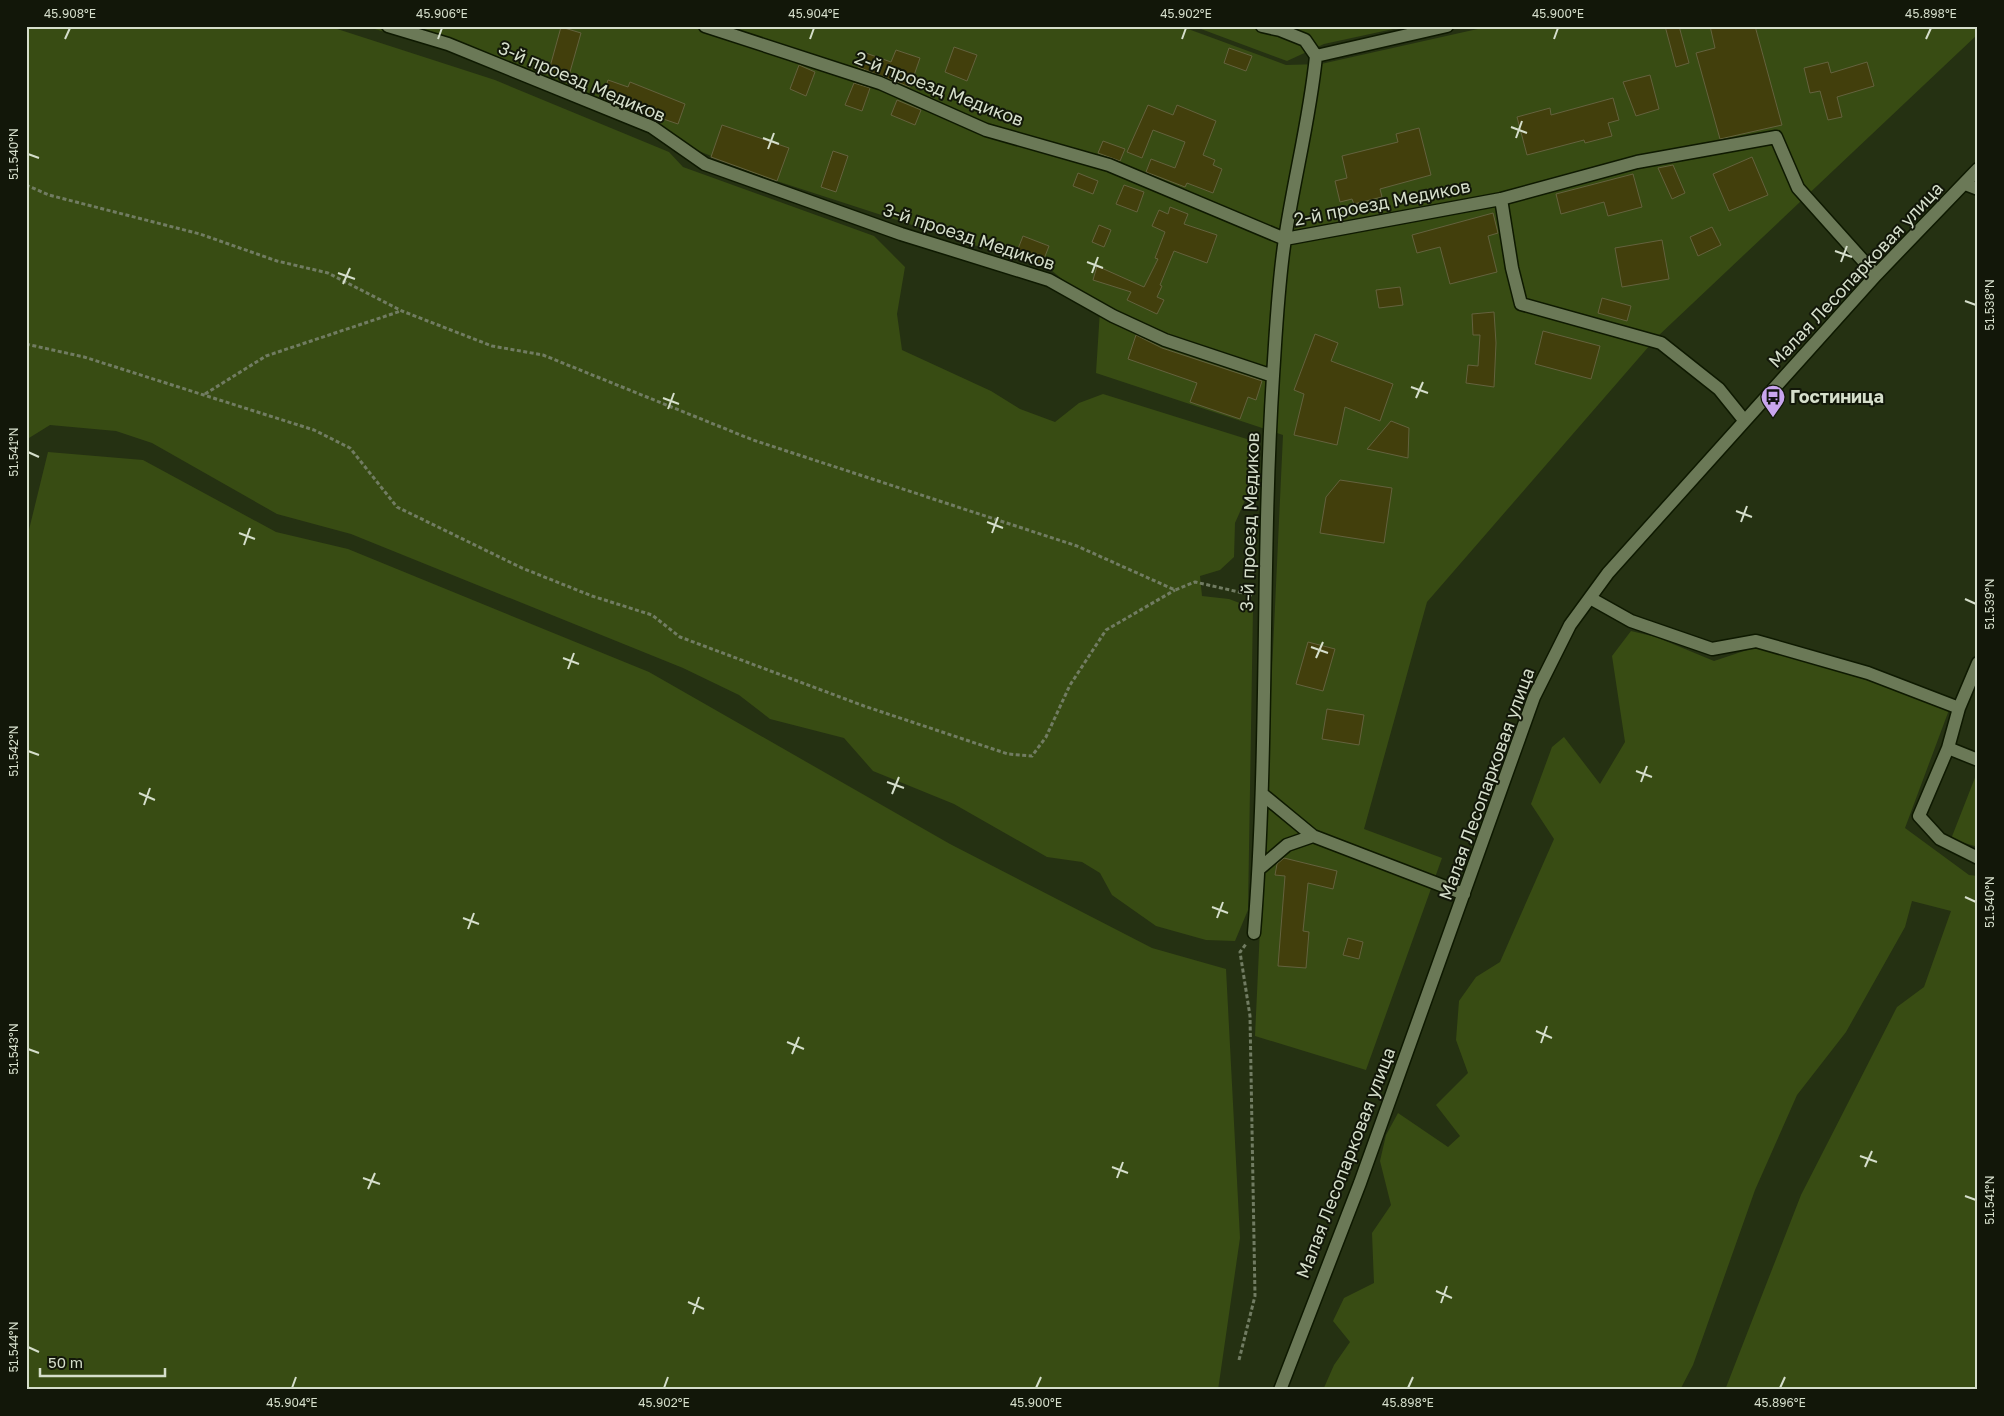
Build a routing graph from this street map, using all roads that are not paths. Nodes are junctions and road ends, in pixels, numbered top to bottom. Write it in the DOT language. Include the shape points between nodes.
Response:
graph roads {
  1 [pos="388,26"];
  2 [pos="705,26"];
  3 [pos="1262,26"];
  4 [pos="1446,26"];
  5 [pos="1316,56"];
  6 [pos="1978,169"];
  7 [pos="1965,184"];
  8 [pos="1978,189"];
  9 [pos="1501,199"];
  10 [pos="1285,239"];
  11 [pos="1876,275"];
  12 [pos="1273,376"];
  13 [pos="1744,420"];
  14 [pos="1590,598"];
  15 [pos="1978,663"];
  16 [pos="1959,708"];
  17 [pos="1948,748"];
  18 [pos="1978,760"];
  19 [pos="1262,794"];
  20 [pos="1313,836"];
  21 [pos="1978,858"];
  22 [pos="1259,869"];
  23 [pos="1464,894"];
  24 [pos="1254,933"];
  25 [pos="1280,1390"];
  1 -- 12 [label="street, 3-й проезд Медиков" via="448,44 652,127 705,164 901,234 1049,280 1113,316 1165,340"];
  2 -- 10 [label="street, 2-й проезд Медиков" via="880,83 986,130 1109,164"];
  3 -- 5 [label="street" via="1305,40"];
  4 -- 5 [label="street"];
  5 -- 10 [label="street" via="1304,142"];
  6 -- 7 [label="street, Малая Лесопарковая улица"];
  7 -- 8 [label="street"];
  7 -- 11 [label="street, Малая Лесопарковая улица"];
  9 -- 10 [label="street, 2-й проезд Медиков"];
  9 -- 11 [label="street, 2-й проезд Медиков" via="1637,162 1776,137 1798,188"];
  9 -- 13 [label="street" via="1521,304 1661,343 1719,389"];
  10 -- 12 [label="street"];
  11 -- 13 [label="street, Малая Лесопарковая улица"];
  12 -- 19 [label="street, 3-й проезд Медиков" via="1264,598"];
  13 -- 14 [label="street, Малая Лесопарковая улица" via="1608,573"];
  14 -- 16 [label="street" via="1631,621 1712,649 1756,641 1868,673"];
  14 -- 23 [label="street, Малая Лесопарковая улица" via="1570,625 1534,697"];
  15 -- 16 [label="street"];
  16 -- 17 [label="street"];
  17 -- 18 [label="street"];
  17 -- 21 [label="street" via="1919,816 1940,839"];
  19 -- 20 [label="street"];
  19 -- 22 [label="street, 3-й проезд Медиков"];
  20 -- 22 [label="street" via="1286,845"];
  20 -- 23 [label="street"];
  22 -- 24 [label="street, 3-й проезд Медиков"];
  23 -- 25 [label="street, Малая Лесопарковая улица" via="1360,1183"];
}
